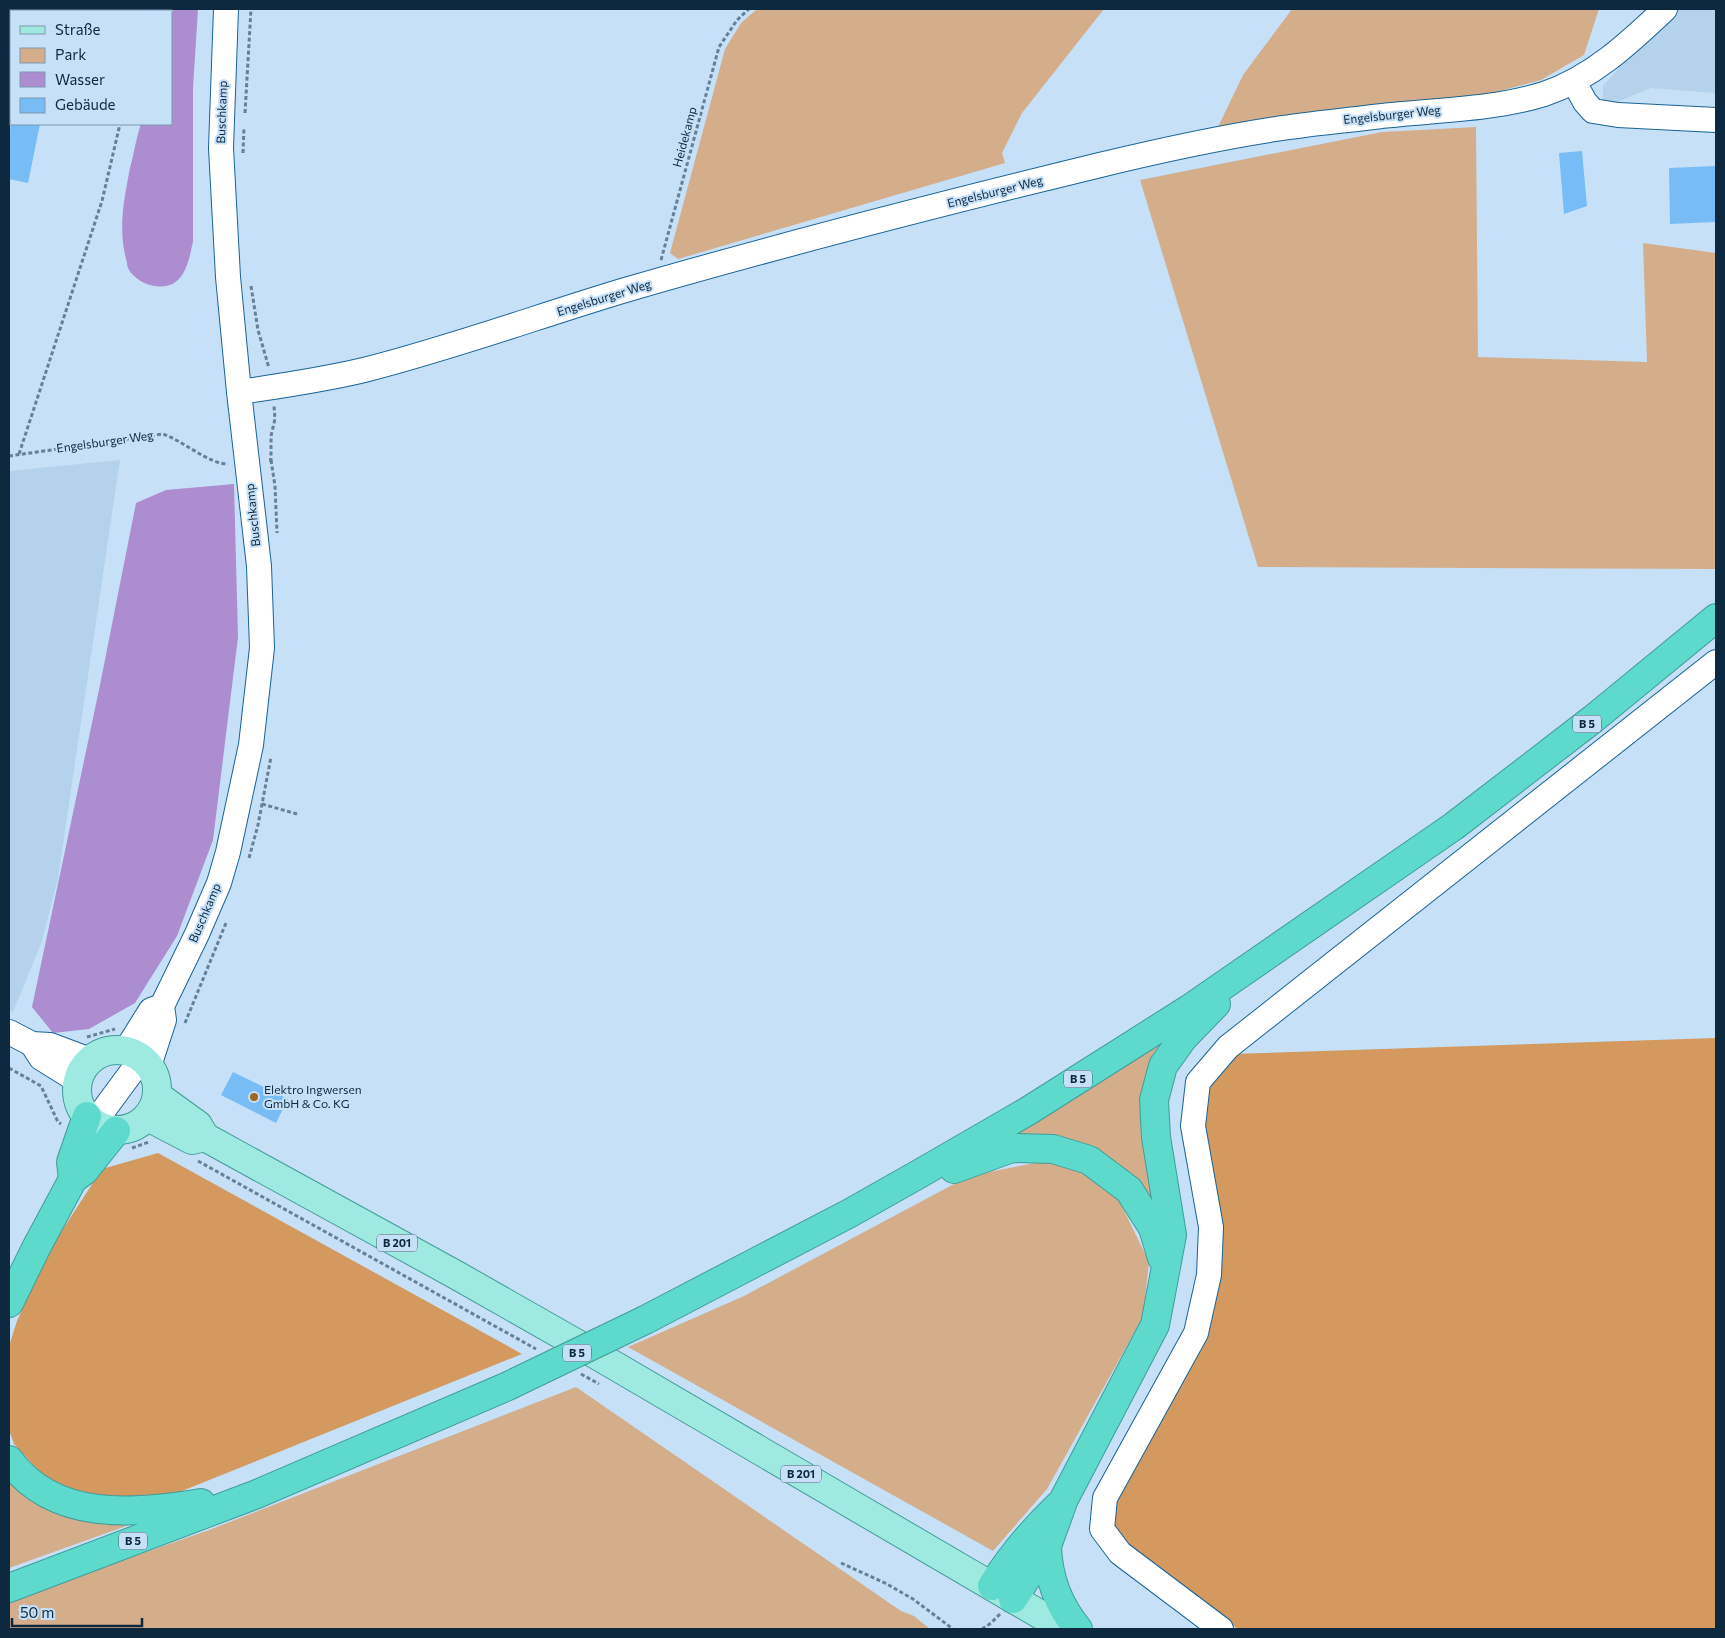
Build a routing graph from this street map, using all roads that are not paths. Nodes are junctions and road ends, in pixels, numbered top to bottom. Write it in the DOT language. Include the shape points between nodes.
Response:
graph roads {
  1 [pos="226,9"];
  2 [pos="1665,9"];
  3 [pos="1574,82"];
  4 [pos="1716,120"];
  5 [pos="239,392"];
  6 [pos="1716,618"];
  7 [pos="1716,662"];
  8 [pos="1275,951"];
  9 [pos="9,1032"];
  10 [pos="139,1058"];
  11 [pos="84,1071"];
  12 [pos="154,1119"];
  13 [pos="96,1131"];
  14 [pos="875,1199"];
  15 [pos="1166,1271"];
  16 [pos="9,1303"];
  17 [pos="9,1460"];
  18 [pos="256,1494"];
  19 [pos="1064,1499"];
  20 [pos="1047,1546"];
  21 [pos="9,1588"];
  22 [pos="1001,1604"];
  23 [pos="1065,1629"];
  24 [pos="1078,1629"];
  25 [pos="1221,1629"];
  1 -- 5 [label="street, Buschkamp" via="221,148 228,277"];
  2 -- 3 [label="street, Engelsburger Weg" via="1620,50"];
  3 -- 4 [label="street" via="1593,111 1618,116"];
  3 -- 5 [label="street, Engelsburger Weg" via="1516,101 1277,129 1112,163 779,247 367,369 295,385"];
  5 -- 10 [label="street, Buschkamp" via="259,566 262,648 251,744 219,883 162,1006 164,1020"];
  6 -- 8 [label="highway, B 5" via="1593,719 1454,826"];
  7 -- 25 [label="street" via="1228,1046 1198,1082 1194,1126 1210,1227 1209,1274 1196,1333 1105,1498 1102,1529 1120,1553"];
  8 -- 14 [label="highway, B 5" via="1028,1111"];
  8 -- 15 [label="highway" via="1204,1016 1163,1066 1154,1100 1156,1137 1172,1236"];
  9 -- 11 [label="street" via="32,1044 50,1045"];
  10 -- 11 [label="main road" via="113,1050 100,1053"];
  10 -- 12 [label="main road" via="154,1073 158,1084"];
  10 -- 13 [label="street, Buschkamp"];
  11 -- 13 [label="main road" via="77,1094 80,1106"];
  12 -- 13 [label="main road" via="128,1130"];
  12 -- 22 [label="main road, B 201" via="192,1140 198,1147 588,1350"];
  13 -- 16 [label="highway" via="84,1171 73,1179"];
  14 -- 15 [label="highway" via="1012,1148 1053,1149 1089,1160 1129,1190 1153,1228"];
  14 -- 18 [label="highway, B 5, bridge" via="645,1320 508,1386"];
  15 -- 19 [label="highway" via="1156,1325"];
  17 -- 18 [label="highway" via="40,1490 76,1506 154,1510"];
  18 -- 21 [label="highway, B 5"];
  19 -- 20 [label="highway"];
  19 -- 22 [label="highway" via="1008,1560"];
  20 -- 22 [label="highway"];
  20 -- 24 [label="highway" via="1050,1578 1060,1603"];
  22 -- 23 [label="main road, B 201"];
}
